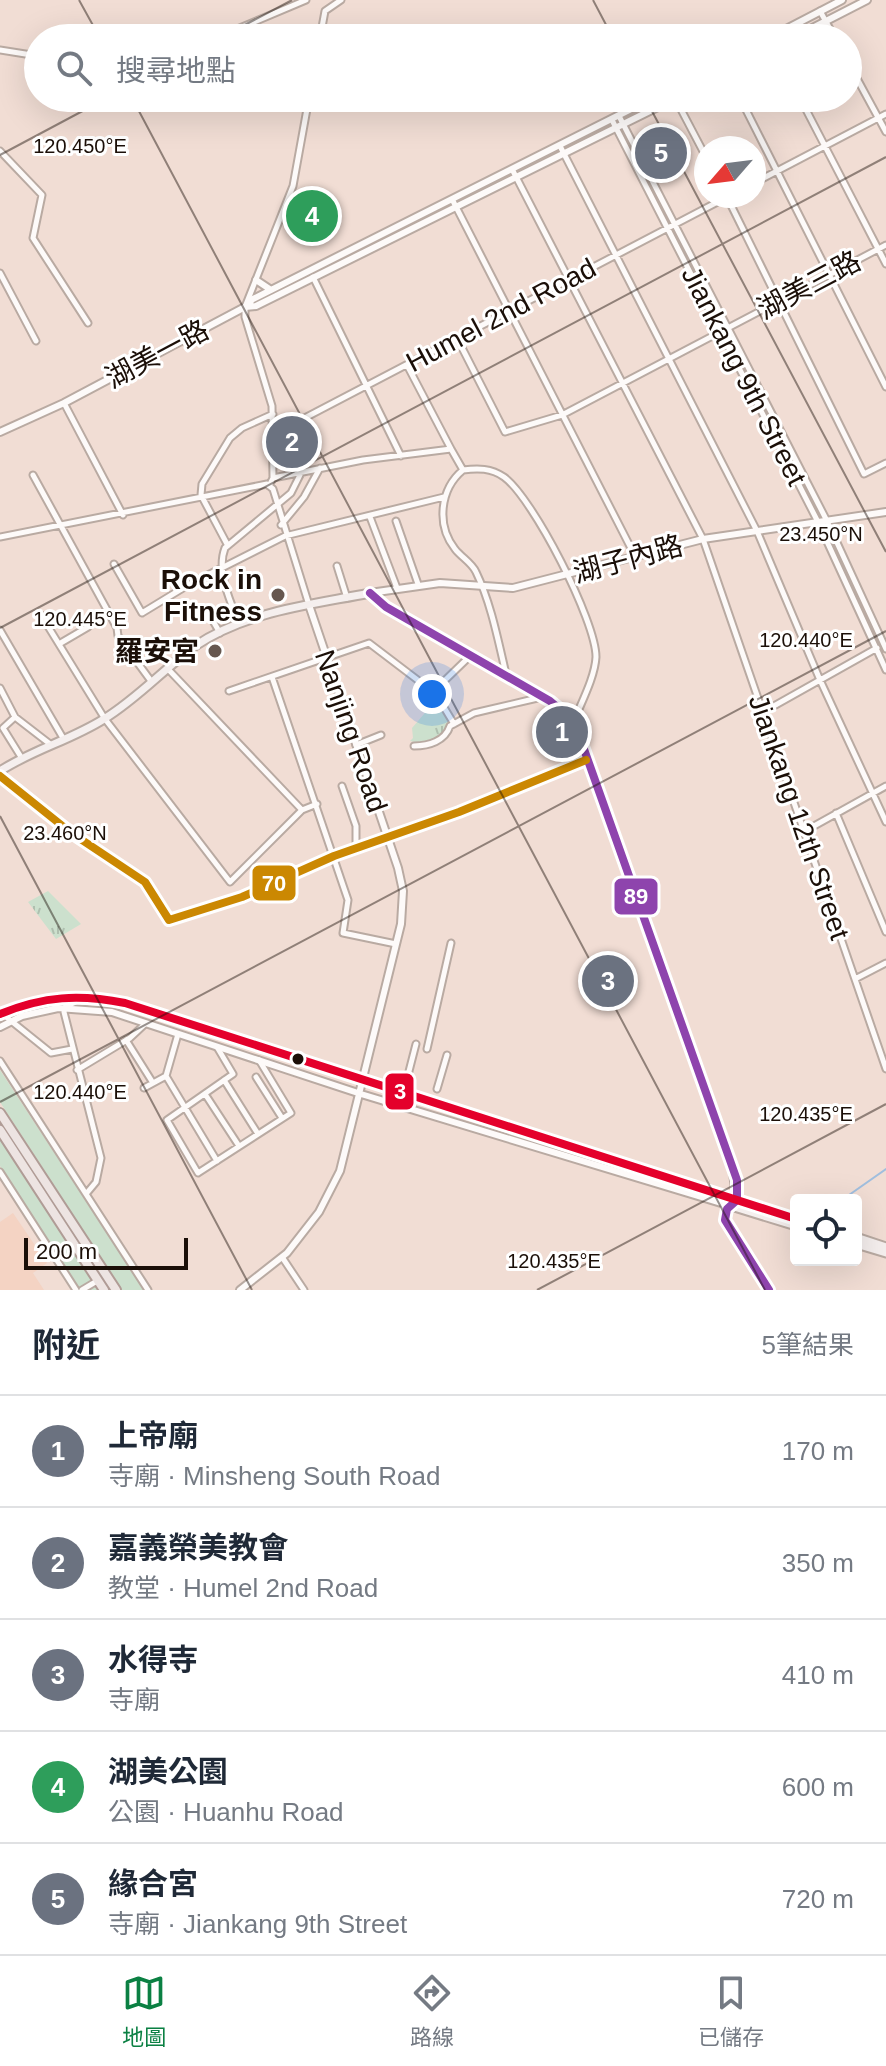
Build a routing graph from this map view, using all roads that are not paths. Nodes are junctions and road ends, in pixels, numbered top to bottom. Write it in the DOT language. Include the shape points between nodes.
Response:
graph roads {
  1 [pos="306,0"];
  2 [pos="341,0"];
  3 [pos="842,0"];
  4 [pos="867,0"];
  5 [pos="820,11"];
  6 [pos="826,21"];
  7 [pos="249,24"];
  8 [pos="323,24"];
  9 [pos="795,24"];
  10 [pos="820,24"];
  11 [pos="828,24"];
  12 [pos="0,50"];
  13 [pos="24,54"];
  14 [pos="862,88"];
  15 [pos="306,112"];
  16 [pos="626,112"];
  17 [pos="648,112"];
  18 [pos="682,112"];
  19 [pos="747,112"];
  20 [pos="807,112"];
  21 [pos="886,114"];
  22 [pos="615,118"];
  23 [pos="878,118"];
  24 [pos="620,127"];
  25 [pos="886,132"];
  26 [pos="695,136"];
  27 [pos="560,146"];
  28 [pos="825,146"];
  29 [pos="0,151"];
  30 [pos="564,155"];
  31 [pos="3,159"];
  32 [pos="513,171"];
  33 [pos="777,171"];
  34 [pos="766,177"];
  35 [pos="517,179"];
  36 [pos="453,201"];
  37 [pos="705,208"];
  38 [pos="733,208"];
  39 [pos="457,209"];
  40 [pos="672,226"];
  41 [pos="886,245"];
  42 [pos="878,249"];
  43 [pos="617,255"];
  44 [pos="886,264"];
  45 [pos="0,273"];
  46 [pos="830,274"];
  47 [pos="312,275"];
  48 [pos="570,279"];
  49 [pos="256,280"];
  50 [pos="271,290"];
  51 [pos="778,301"];
  52 [pos="254,302"];
  53 [pos="245,307"];
  54 [pos="509,311"];
  55 [pos="88,323"];
  56 [pos="729,327"];
  57 [pos="721,331"];
  58 [pos="457,338"];
  59 [pos="36,341"];
  60 [pos="668,359"];
  61 [pos="407,364"];
  62 [pos="624,383"];
  63 [pos="366,385"];
  64 [pos="886,387"];
  65 [pos="64,403"];
  66 [pos="273,414"];
  67 [pos="562,415"];
  68 [pos="0,432"];
  69 [pos="274,434"];
  70 [pos="451,449"];
  71 [pos="401,456"];
  72 [pos="886,463"];
  73 [pos="320,467"];
  74 [pos="463,470"];
  75 [pos="301,473"];
  76 [pos="33,475"];
  77 [pos="273,478"];
  78 [pos="269,486"];
  79 [pos="201,495"];
  80 [pos="444,497"];
  81 [pos="275,505"];
  82 [pos="885,514"];
  83 [pos="123,515"];
  84 [pos="370,517"];
  85 [pos="396,521"];
  86 [pos="827,521"];
  87 [pos="818,522"];
  88 [pos="61,524"];
  89 [pos="281,525"];
  90 [pos="757,531"];
  91 [pos="285,536"];
  92 [pos="0,537"];
  93 [pos="703,539"];
  94 [pos="227,544"];
  95 [pos="635,556"];
  96 [pos="114,564"];
  97 [pos="223,566"];
  98 [pos="337,566"];
  99 [pos="566,575"];
  100 [pos="418,584"];
  101 [pos="480,587"];
  102 [pos="397,588"];
  103 [pos="370,593"];
  104 [pos="347,598"];
  105 [pos="309,605"];
  106 [pos="209,614"];
  107 [pos="41,615"];
  108 [pos="239,623"];
  109 [pos="88,627"];
  110 [pos="0,630"];
  111 [pos="220,633"];
  112 [pos="59,644"];
  113 [pos="885,645"];
  114 [pos="877,648"];
  115 [pos="470,656"];
  116 [pos="326,659"];
  117 [pos="167,668"];
  118 [pos="886,670"];
  119 [pos="506,675"];
  120 [pos="272,677"];
  121 [pos="820,680"];
  122 [pos="151,681"];
  123 [pos="0,688"];
  124 [pos="229,691"];
  125 [pos="436,694"];
  126 [pos="543,696"];
  127 [pos="763,712"];
  128 [pos="15,717"];
  129 [pos="105,719"];
  130 [pos="574,721"];
  131 [pos="454,724"];
  132 [pos="381,735"];
  133 [pos="63,738"];
  134 [pos="50,744"];
  135 [pos="356,745"];
  136 [pos="414,746"];
  137 [pos="21,757"];
  138 [pos="586,760"];
  139 [pos="0,774"];
  140 [pos="342,786"];
  141 [pos="886,786"];
  142 [pos="873,793"];
  143 [pos="317,804"];
  144 [pos="302,810"];
  145 [pos="836,813"];
  146 [pos="886,822"];
  147 [pos="805,831"];
  148 [pos="387,836"];
  149 [pos="356,849"];
  150 [pos="334,856"];
  151 [pos="886,932"];
  152 [pos="451,943"];
  153 [pos="396,944"];
  154 [pos="886,963"];
  155 [pos="855,979"];
  156 [pos="88,995"];
  157 [pos="65,1007"];
  158 [pos="0,1013"];
  159 [pos="9,1021"];
  160 [pos="145,1024"];
  161 [pos="0,1027"];
  162 [pos="178,1034"];
  163 [pos="126,1040"];
  164 [pos="416,1044"];
  165 [pos="217,1046"];
  166 [pos="72,1049"];
  167 [pos="427,1049"];
  168 [pos="447,1055"];
  169 [pos="258,1060"];
  170 [pos="0,1061"];
  171 [pos="886,1069"];
  172 [pos="77,1070"];
  173 [pos="166,1076"];
  174 [pos="256,1077"];
  175 [pos="407,1079"];
  176 [pos="224,1080"];
  177 [pos="153,1083"];
  178 [pos="364,1083"];
  179 [pos="144,1088"];
  180 [pos="437,1089"];
  181 [pos="205,1094"];
  182 [pos="361,1094"];
  183 [pos="185,1108"];
  184 [pos="0,1113"];
  185 [pos="282,1118"];
  186 [pos="0,1130"];
  187 [pos="258,1134"];
  188 [pos="239,1146"];
  189 [pos="217,1161"];
  190 [pos="0,1172"];
  191 [pos="86,1194"];
  192 [pos="734,1203"];
  193 [pos="790,1217"];
  194 [pos="790,1224"];
  195 [pos="862,1239"];
  196 [pos="862,1246"];
  197 [pos="886,1247"];
  198 [pos="886,1253"];
  199 [pos="282,1257"];
  200 [pos="97,1281"];
  201 [pos="79,1290"];
  202 [pos="104,1290"];
  203 [pos="116,1290"];
  204 [pos="148,1290"];
  205 [pos="240,1290"];
  206 [pos="304,1290"];
  207 [pos="769,1290"];
  1 -- 7 [label="street"];
  2 -- 8 [label="street" via="325,11"];
  3 -- 5 [label="street"];
  4 -- 6 [label="street"];
  5 -- 6 [label="street"];
  5 -- 9 [label="street"];
  6 -- 10 [label="street"];
  6 -- 11 [label="street"];
  12 -- 13 [label="street"];
  14 -- 23 [label="street"];
  15 -- 49 [label="street" via="293,186"];
  16 -- 22 [label="street"];
  17 -- 24 [label="street, 湖美一路"];
  18 -- 26 [label="street"];
  19 -- 33 [label="street"];
  20 -- 28 [label="street"];
  21 -- 23 [label="street"];
  22 -- 24 [label="street, Jiankang 9th Street"];
  22 -- 27 [label="street"];
  23 -- 25 [label="street"];
  23 -- 28 [label="street"];
  24 -- 30 [label="street, 湖美一路"];
  24 -- 40 [label="street, Jiankang 9th Street"];
  27 -- 30 [label="street"];
  27 -- 32 [label="street"];
  28 -- 33 [label="street"];
  28 -- 42 [label="street"];
  29 -- 31 [label="street"];
  30 -- 35 [label="street, 湖美一路"];
  30 -- 43 [label="street"];
  31 -- 55 [label="street" via="42,195 33,238"];
  32 -- 35 [label="street"];
  32 -- 36 [label="street"];
  33 -- 34 [label="street"];
  33 -- 46 [label="street"];
  35 -- 39 [label="street, 湖美一路"];
  35 -- 48 [label="street, Jiankang 12th Street"];
  36 -- 39 [label="street"];
  36 -- 47 [label="street"];
  37 -- 40 [label="street, Humel 2nd Road"];
  38 -- 51 [label="street"];
  39 -- 47 [label="street, 湖美一路"];
  39 -- 54 [label="street"];
  40 -- 43 [label="street, Humel 2nd Road"];
  40 -- 56 [label="street, Jiankang 9th Street"];
  40 -- 57 [label="street, Jiankang 9th Street"];
  41 -- 42 [label="street, 湖美三路"];
  42 -- 44 [label="street"];
  42 -- 46 [label="street, 湖美三路"];
  43 -- 48 [label="street, Humel 2nd Road"];
  43 -- 60 [label="street"];
  45 -- 59 [label="street"];
  46 -- 51 [label="street, 湖美三路"];
  46 -- 64 [label="street"];
  47 -- 50 [label="street"];
  47 -- 52 [label="street, 湖美一路"];
  47 -- 63 [label="street"];
  48 -- 54 [label="street, Humel 2nd Road"];
  48 -- 62 [label="street, Jiankang 12th Street"];
  49 -- 50 [label="street"];
  49 -- 53 [label="street"];
  50 -- 52 [label="street"];
  51 -- 56 [label="street, 湖美三路"];
  51 -- 72 [label="street" via="864,474"];
  52 -- 53 [label="street, 湖美一路"];
  53 -- 65 [label="street, 湖美一路"];
  53 -- 66 [label="street"];
  54 -- 58 [label="street, Humel 2nd Road"];
  54 -- 67 [label="street"];
  56 -- 57 [label="street, 湖美三路"];
  56 -- 86 [label="street, Jiankang 9th Street"];
  57 -- 60 [label="street, 湖美三路"];
  57 -- 87 [label="street, Jiankang 9th Street"];
  58 -- 61 [label="street, Humel 2nd Road"];
  58 -- 67 [label="street, 湖美三路" via="505,432"];
  60 -- 62 [label="street, 湖美三路"];
  60 -- 90 [label="street"];
  61 -- 63 [label="street, Humel 2nd Road"];
  61 -- 70 [label="street"];
  62 -- 67 [label="street, 湖美三路"];
  62 -- 93 [label="street, Jiankang 12th Street"];
  63 -- 69 [label="street, Humel 2nd Road"];
  63 -- 71 [label="street"];
  65 -- 68 [label="street, 湖美一路"];
  65 -- 83 [label="street"];
  66 -- 69 [label="street"];
  66 -- 79 [label="street" via="230,438 202,484"];
  67 -- 95 [label="street"];
  69 -- 77 [label="street"];
  70 -- 71 [label="street"];
  70 -- 74 [label="street"];
  71 -- 73 [label="street"];
  73 -- 75 [label="street"];
  73 -- 89 [label="street"];
  74 -- 80 [label="street"];
  74 -- 99 [label="street" via="484,468 514,485"];
  75 -- 77 [label="street"];
  75 -- 81 [label="street" via="291,493"];
  76 -- 88 [label="street"];
  77 -- 78 [label="street"];
  78 -- 79 [label="street"];
  78 -- 81 [label="street"];
  79 -- 83 [label="street"];
  79 -- 94 [label="street"];
  80 -- 84 [label="street"];
  80 -- 101 [label="street" via="446,532 476,571"];
  81 -- 89 [label="street"];
  81 -- 94 [label="street"];
  82 -- 86 [label="street, 湖子內路"];
  83 -- 88 [label="street"];
  84 -- 91 [label="street"];
  84 -- 102 [label="street"];
  85 -- 100 [label="street"];
  86 -- 87 [label="street, 湖子內路"];
  86 -- 113 [label="street, Jiankang 9th Street"];
  87 -- 90 [label="street, 湖子內路"];
  87 -- 114 [label="street, Jiankang 9th Street"];
  88 -- 92 [label="street"];
  88 -- 122 [label="street" via="118,636"];
  89 -- 91 [label="street"];
  90 -- 93 [label="street, 湖子內路"];
  90 -- 121 [label="street"];
  91 -- 97 [label="street"];
  91 -- 105 [label="street"];
  93 -- 95 [label="street, 湖子內路"];
  93 -- 127 [label="street, Jiankang 12th Street"];
  94 -- 97 [label="street"];
  95 -- 99 [label="street, 湖子內路"];
  96 -- 97 [label="street" via="142,613"];
  97 -- 108 [label="street"];
  98 -- 104 [label="street"];
  99 -- 101 [label="street, 湖子內路" via="513,588"];
  99 -- 130 [label="street" via="590,625 596,658"];
  100 -- 101 [label="street, 湖子內路"];
  100 -- 102 [label="street, 湖子內路"];
  101 -- 119 [label="street"];
  102 -- 103 [label="street, 湖子內路"];
  103 -- 104 [label="main road"];
  103 -- 115 [label="main road"];
  104 -- 105 [label="main road"];
  105 -- 108 [label="main road"];
  105 -- 116 [label="street, Nanjing Road"];
  106 -- 111 [label="street"];
  107 -- 112 [label="street"];
  108 -- 111 [label="main road"];
  109 -- 112 [label="street"];
  110 -- 133 [label="street"];
  111 -- 117 [label="main road"];
  112 -- 129 [label="street"];
  113 -- 114 [label="street"];
  114 -- 118 [label="street, Jiankang 9th Street"];
  114 -- 121 [label="street"];
  115 -- 119 [label="main road"];
  115 -- 125 [label="street"];
  116 -- 120 [label="street"];
  116 -- 125 [label="street" via="369,643"];
  116 -- 135 [label="street, Nanjing Road"];
  117 -- 122 [label="main road"];
  117 -- 144 [label="street"];
  119 -- 126 [label="main road"];
  120 -- 124 [label="street"];
  120 -- 143 [label="street"];
  121 -- 127 [label="street"];
  121 -- 142 [label="street"];
  122 -- 129 [label="main road"];
  123 -- 128 [label="street"];
  125 -- 131 [label="street"];
  126 -- 130 [label="main road"];
  126 -- 131 [label="street" via="474,713"];
  127 -- 147 [label="street, Jiankang 12th Street"];
  128 -- 134 [label="street"];
  128 -- 137 [label="street" via="3,728"];
  129 -- 133 [label="main road"];
  129 -- 144 [label="street" via="230,882"];
  130 -- 138 [label="main road"];
  131 -- 136 [label="street" via="437,741"];
  132 -- 135 [label="street"];
  133 -- 134 [label="main road"];
  134 -- 137 [label="main road"];
  135 -- 148 [label="street, Nanjing Road"];
  137 -- 139 [label="main road"];
  138 -- 148 [label="street"];
  138 -- 192 [label="main road" via="733,1169"];
  139 -- 150 [label="street" via="60,825 145,882 169,920 242,897"];
  140 -- 149 [label="street" via="356,826"];
  141 -- 142 [label="street"];
  142 -- 145 [label="street"];
  142 -- 146 [label="street"];
  143 -- 144 [label="street"];
  143 -- 150 [label="street"];
  145 -- 147 [label="street"];
  145 -- 151 [label="street"];
  147 -- 155 [label="street, Jiankang 12th Street"];
  148 -- 149 [label="street"];
  148 -- 153 [label="street, Nanjing Road" via="403,891"];
  149 -- 150 [label="street"];
  150 -- 153 [label="street" via="348,900 343,933"];
  152 -- 167 [label="street"];
  153 -- 178 [label="street, Nanjing Road"];
  154 -- 155 [label="street"];
  155 -- 171 [label="street, Jiankang 12th Street"];
  156 -- 157 [label="street"];
  156 -- 158 [label="street" via="43,1000"];
  156 -- 178 [label="street"];
  157 -- 159 [label="street"];
  157 -- 160 [label="street" via="112,1012"];
  157 -- 166 [label="street"];
  158 -- 159 [label="street"];
  159 -- 161 [label="street"];
  159 -- 166 [label="street" via="51,1053"];
  160 -- 162 [label="street"];
  160 -- 163 [label="street"];
  162 -- 165 [label="street"];
  162 -- 173 [label="street"];
  163 -- 172 [label="street"];
  163 -- 177 [label="street"];
  164 -- 175 [label="street"];
  165 -- 169 [label="street"];
  165 -- 176 [label="street" via="233,1074"];
  166 -- 172 [label="street"];
  168 -- 180 [label="street"];
  169 -- 182 [label="street"];
  169 -- 185 [label="street" via="291,1113"];
  170 -- 191 [label="street"];
  172 -- 191 [label="street" via="101,1158 96,1182"];
  173 -- 177 [label="street"];
  173 -- 183 [label="street"];
  174 -- 185 [label="street"];
  176 -- 181 [label="street"];
  176 -- 187 [label="street"];
  177 -- 179 [label="street"];
  178 -- 182 [label="street, Nanjing Road"];
  178 -- 192 [label="street"];
  181 -- 183 [label="street"];
  181 -- 188 [label="street"];
  182 -- 192 [label="street"];
  182 -- 199 [label="street, Nanjing Road" via="331,1193"];
  183 -- 189 [label="street"];
  183 -- 189 [label="street" via="167,1120 198,1173"];
  184 -- 203 [label="main road"];
  185 -- 187 [label="street"];
  186 -- 200 [label="main road"];
  187 -- 188 [label="street"];
  188 -- 189 [label="street"];
  190 -- 201 [label="street"];
  191 -- 204 [label="street"];
  192 -- 193 [label="main road"];
  192 -- 194 [label="main road"];
  192 -- 207 [label="street" via="725,1220"];
  195 -- 197 [label="main road"];
  196 -- 198 [label="main road"];
  199 -- 205 [label="street, Nanjing Road"];
  199 -- 206 [label="street"];
  200 -- 201 [label="street"];
  200 -- 202 [label="main road"];
}
